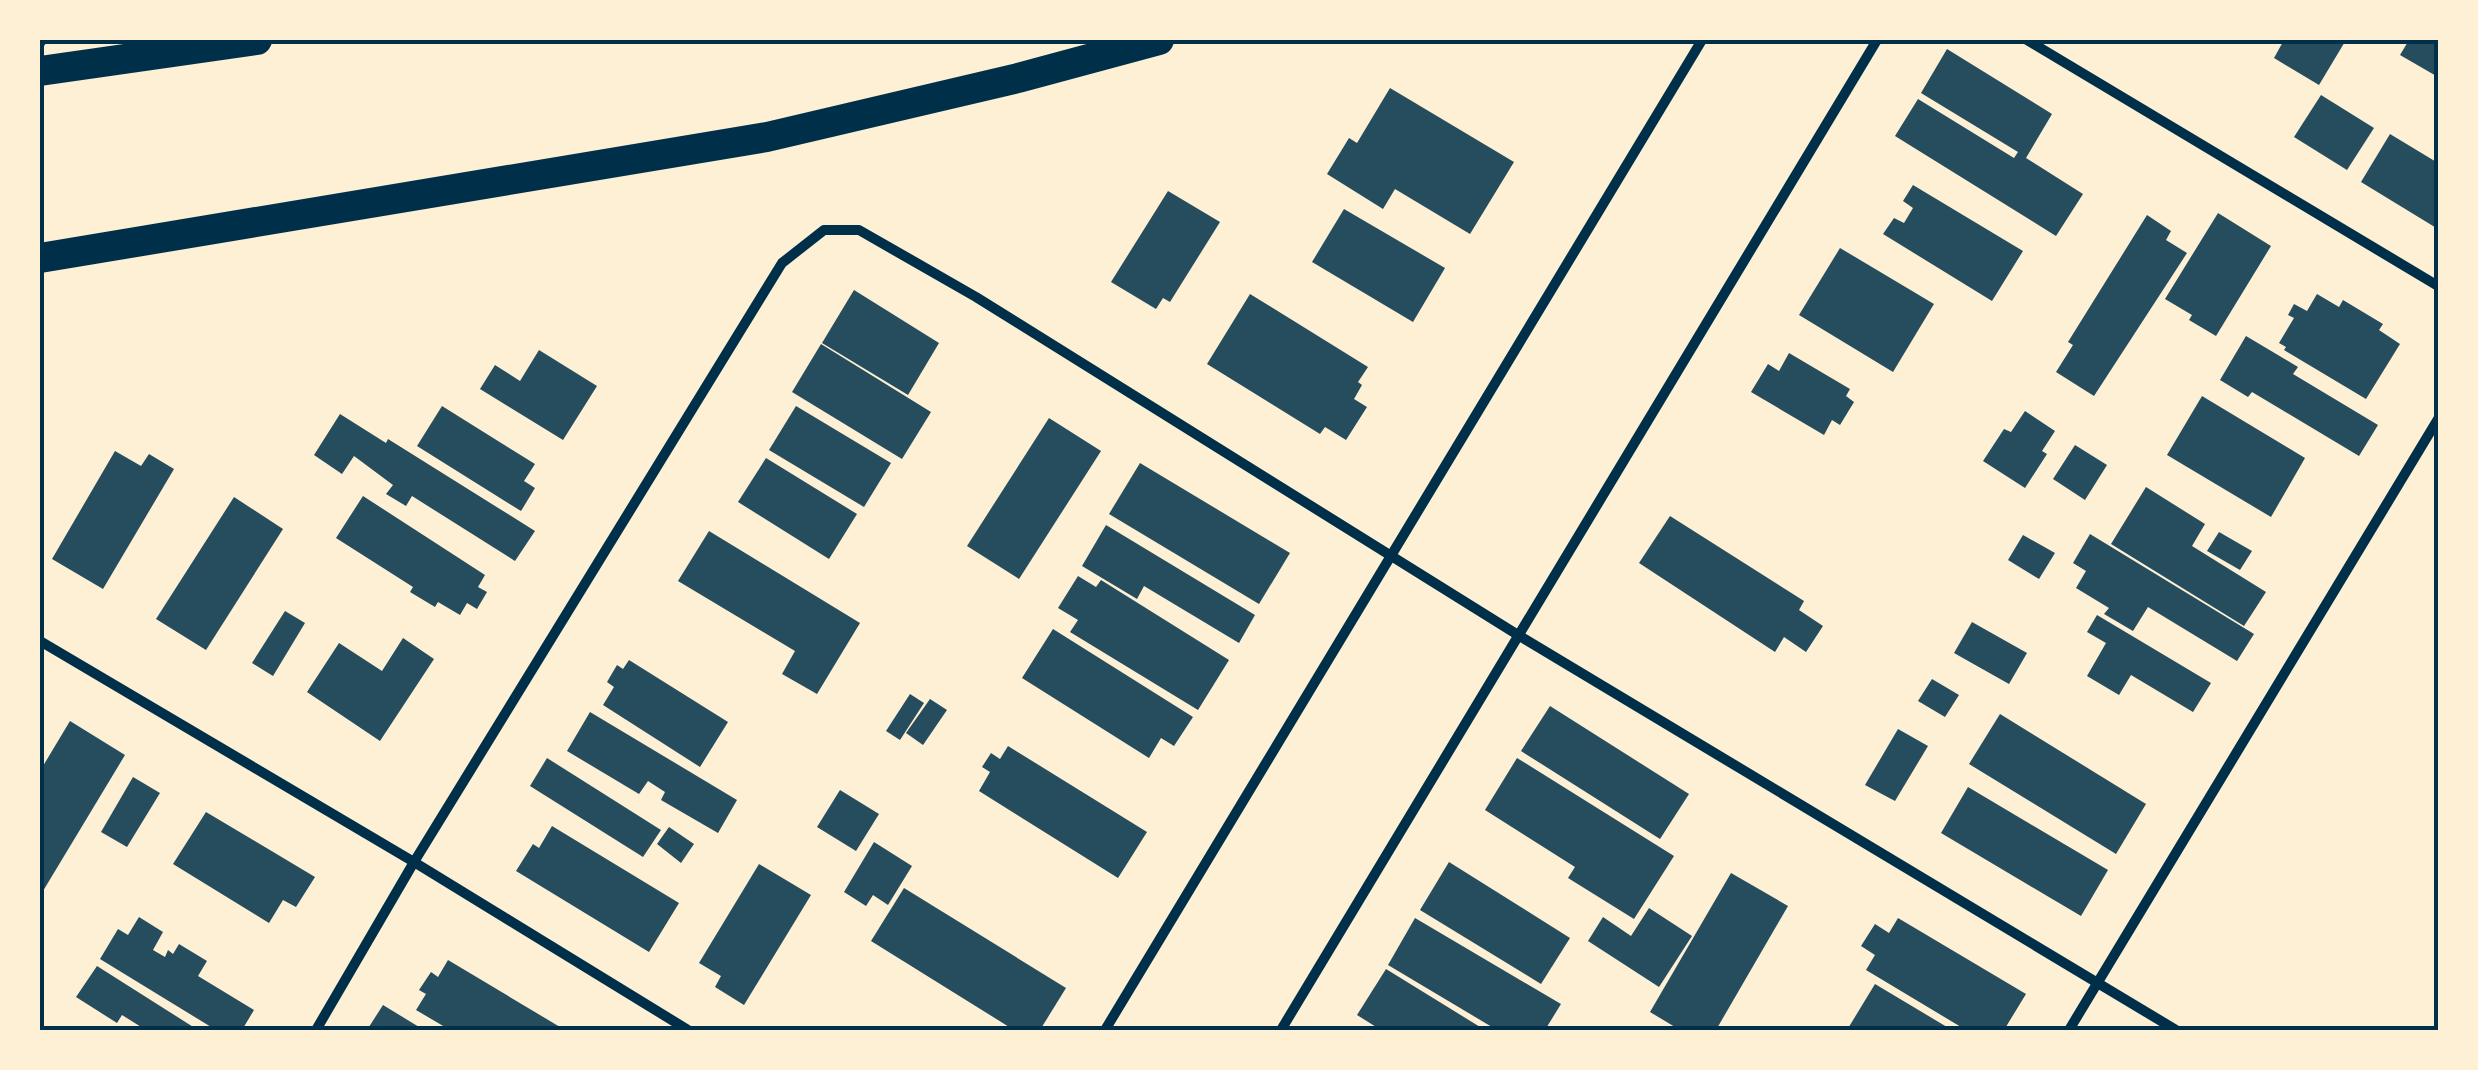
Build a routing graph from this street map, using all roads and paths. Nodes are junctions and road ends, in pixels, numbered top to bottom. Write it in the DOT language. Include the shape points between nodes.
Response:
graph roads {
  1 [pos="257,40"];
  2 [pos="1159,40"];
  3 [pos="1702,40"];
  4 [pos="1877,40"];
  5 [pos="2027,40"];
  6 [pos="40,71"];
  7 [pos="40,261"];
  8 [pos="2438,286"];
  9 [pos="2438,419"];
  10 [pos="1390,557"];
  11 [pos="1518,636"];
  12 [pos="40,640"];
  13 [pos="414,862"];
  14 [pos="2098,983"];
  15 [pos="316,1030"];
  16 [pos="688,1030"];
  17 [pos="1105,1030"];
  18 [pos="1281,1030"];
  19 [pos="2069,1030"];
  20 [pos="2176,1030"];
  1 -- 6 [label="highway"];
  2 -- 7 [label="highway" via="767,137"];
  3 -- 10 [label="street"];
  4 -- 11 [label="street"];
  5 -- 8 [label="street"];
  9 -- 14 [label="street"];
  10 -- 11 [label="street"];
  10 -- 13 [label="street" via="960,287 859,230 824,230 782,263"];
  10 -- 17 [label="street"];
  11 -- 14 [label="street"];
  11 -- 18 [label="street"];
  12 -- 13 [label="street"];
  13 -- 15 [label="street"];
  13 -- 16 [label="street"];
  14 -- 19 [label="street"];
  14 -- 20 [label="street"];
}
